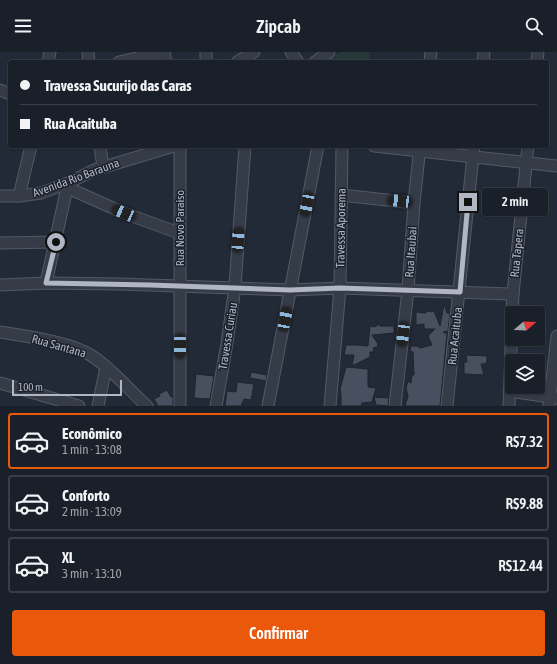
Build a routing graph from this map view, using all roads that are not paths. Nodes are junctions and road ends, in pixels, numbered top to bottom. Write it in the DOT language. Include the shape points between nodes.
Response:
graph roads {
  1 [pos="164,52"];
  2 [pos="254,52"];
  3 [pos="128,60"];
  4 [pos="240,60"];
  5 [pos="30,148"];
  6 [pos="100,148"];
  7 [pos="167,148"];
  8 [pos="180,148"];
  9 [pos="245,148"];
  10 [pos="318,148"];
  11 [pos="342,148"];
  12 [pos="420,148"];
  13 [pos="528,148"];
  14 [pos="473,152"];
  15 [pos="526,162"];
  16 [pos="557,166"];
  17 [pos="103,167"];
  18 [pos="68,185"];
  19 [pos="341,195"];
  20 [pos="0,196"];
  21 [pos="19,196"];
  22 [pos="414,203"];
  23 [pos="180,233"];
  24 [pos="56,242"];
  25 [pos="0,243"];
  26 [pos="46,283"];
  27 [pos="0,285"];
  28 [pos="179,286"];
  29 [pos="235,287"];
  30 [pos="340,288"];
  31 [pos="290,290"];
  32 [pos="408,290"];
  33 [pos="460,292"];
  34 [pos="513,294"];
  35 [pos="512,306"];
  36 [pos="0,332"];
  37 [pos="557,336"];
  38 [pos="106,366"];
  39 [pos="0,383"];
  40 [pos="509,394"];
  41 [pos="523,394"];
  42 [pos="552,400"];
  43 [pos="79,406"];
  44 [pos="98,406"];
  45 [pos="147,406"];
  46 [pos="180,406"];
  47 [pos="216,406"];
  48 [pos="268,406"];
  49 [pos="330,406"];
  50 [pos="395,406"];
  51 [pos="447,406"];
  52 [pos="509,406"];
  1 -- 3 [label="street"];
  2 -- 4 [label="street"];
  5 -- 21 [label="street"];
  6 -- 17 [label="street"];
  7 -- 17 [label="street, Avenida Rio Barauna"];
  8 -- 23 [label="street, Rua Novo Paraiso"];
  9 -- 29 [label="street, Travessa Curiau"];
  10 -- 31 [label="street"];
  11 -- 19 [label="street, Travessa Aporema"];
  12 -- 14 [label="street"];
  12 -- 22 [label="street, Rua Itaubai"];
  13 -- 15 [label="street, Rua Tapera"];
  14 -- 15 [label="street"];
  14 -- 33 [label="street, Rua Acaituba"];
  15 -- 16 [label="street"];
  15 -- 34 [label="street, Rua Tapera"];
  17 -- 18 [label="street, Avenida Rio Barauna"];
  18 -- 21 [label="street, Avenida Rio Barauna"];
  18 -- 23 [label="street" via="124,213"];
  18 -- 24 [label="street"];
  19 -- 22 [label="street"];
  19 -- 30 [label="street, Travessa Aporema"];
  20 -- 21 [label="street, Avenida Rio Barauna"];
  22 -- 32 [label="street, Rua Itaubai"];
  23 -- 28 [label="street, Rua Novo Paraiso"];
  24 -- 25 [label="street"];
  24 -- 26 [label="street"];
  26 -- 27 [label="street"];
  26 -- 28 [label="street"];
  28 -- 29 [label="street"];
  28 -- 46 [label="street, Rua Novo Paraiso"];
  29 -- 31 [label="street"];
  29 -- 47 [label="street, Travessa Curiau"];
  30 -- 31 [label="street"];
  30 -- 32 [label="street"];
  30 -- 49 [label="street, Travessa Aporema"];
  31 -- 48 [label="street"];
  32 -- 33 [label="street"];
  32 -- 50 [label="street, Rua Itaubai"];
  33 -- 34 [label="street"];
  33 -- 51 [label="street, Rua Acaituba"];
  34 -- 35 [label="street, Rua Tapera"];
  36 -- 38 [label="street, Rua Santana" via="83,350"];
  37 -- 42 [label="street"];
  38 -- 44 [label="street"];
  38 -- 45 [label="street, Rua Santana"];
  39 -- 43 [label="street"];
  40 -- 52 [label="street"];
  41 -- 42 [label="street"];
}
